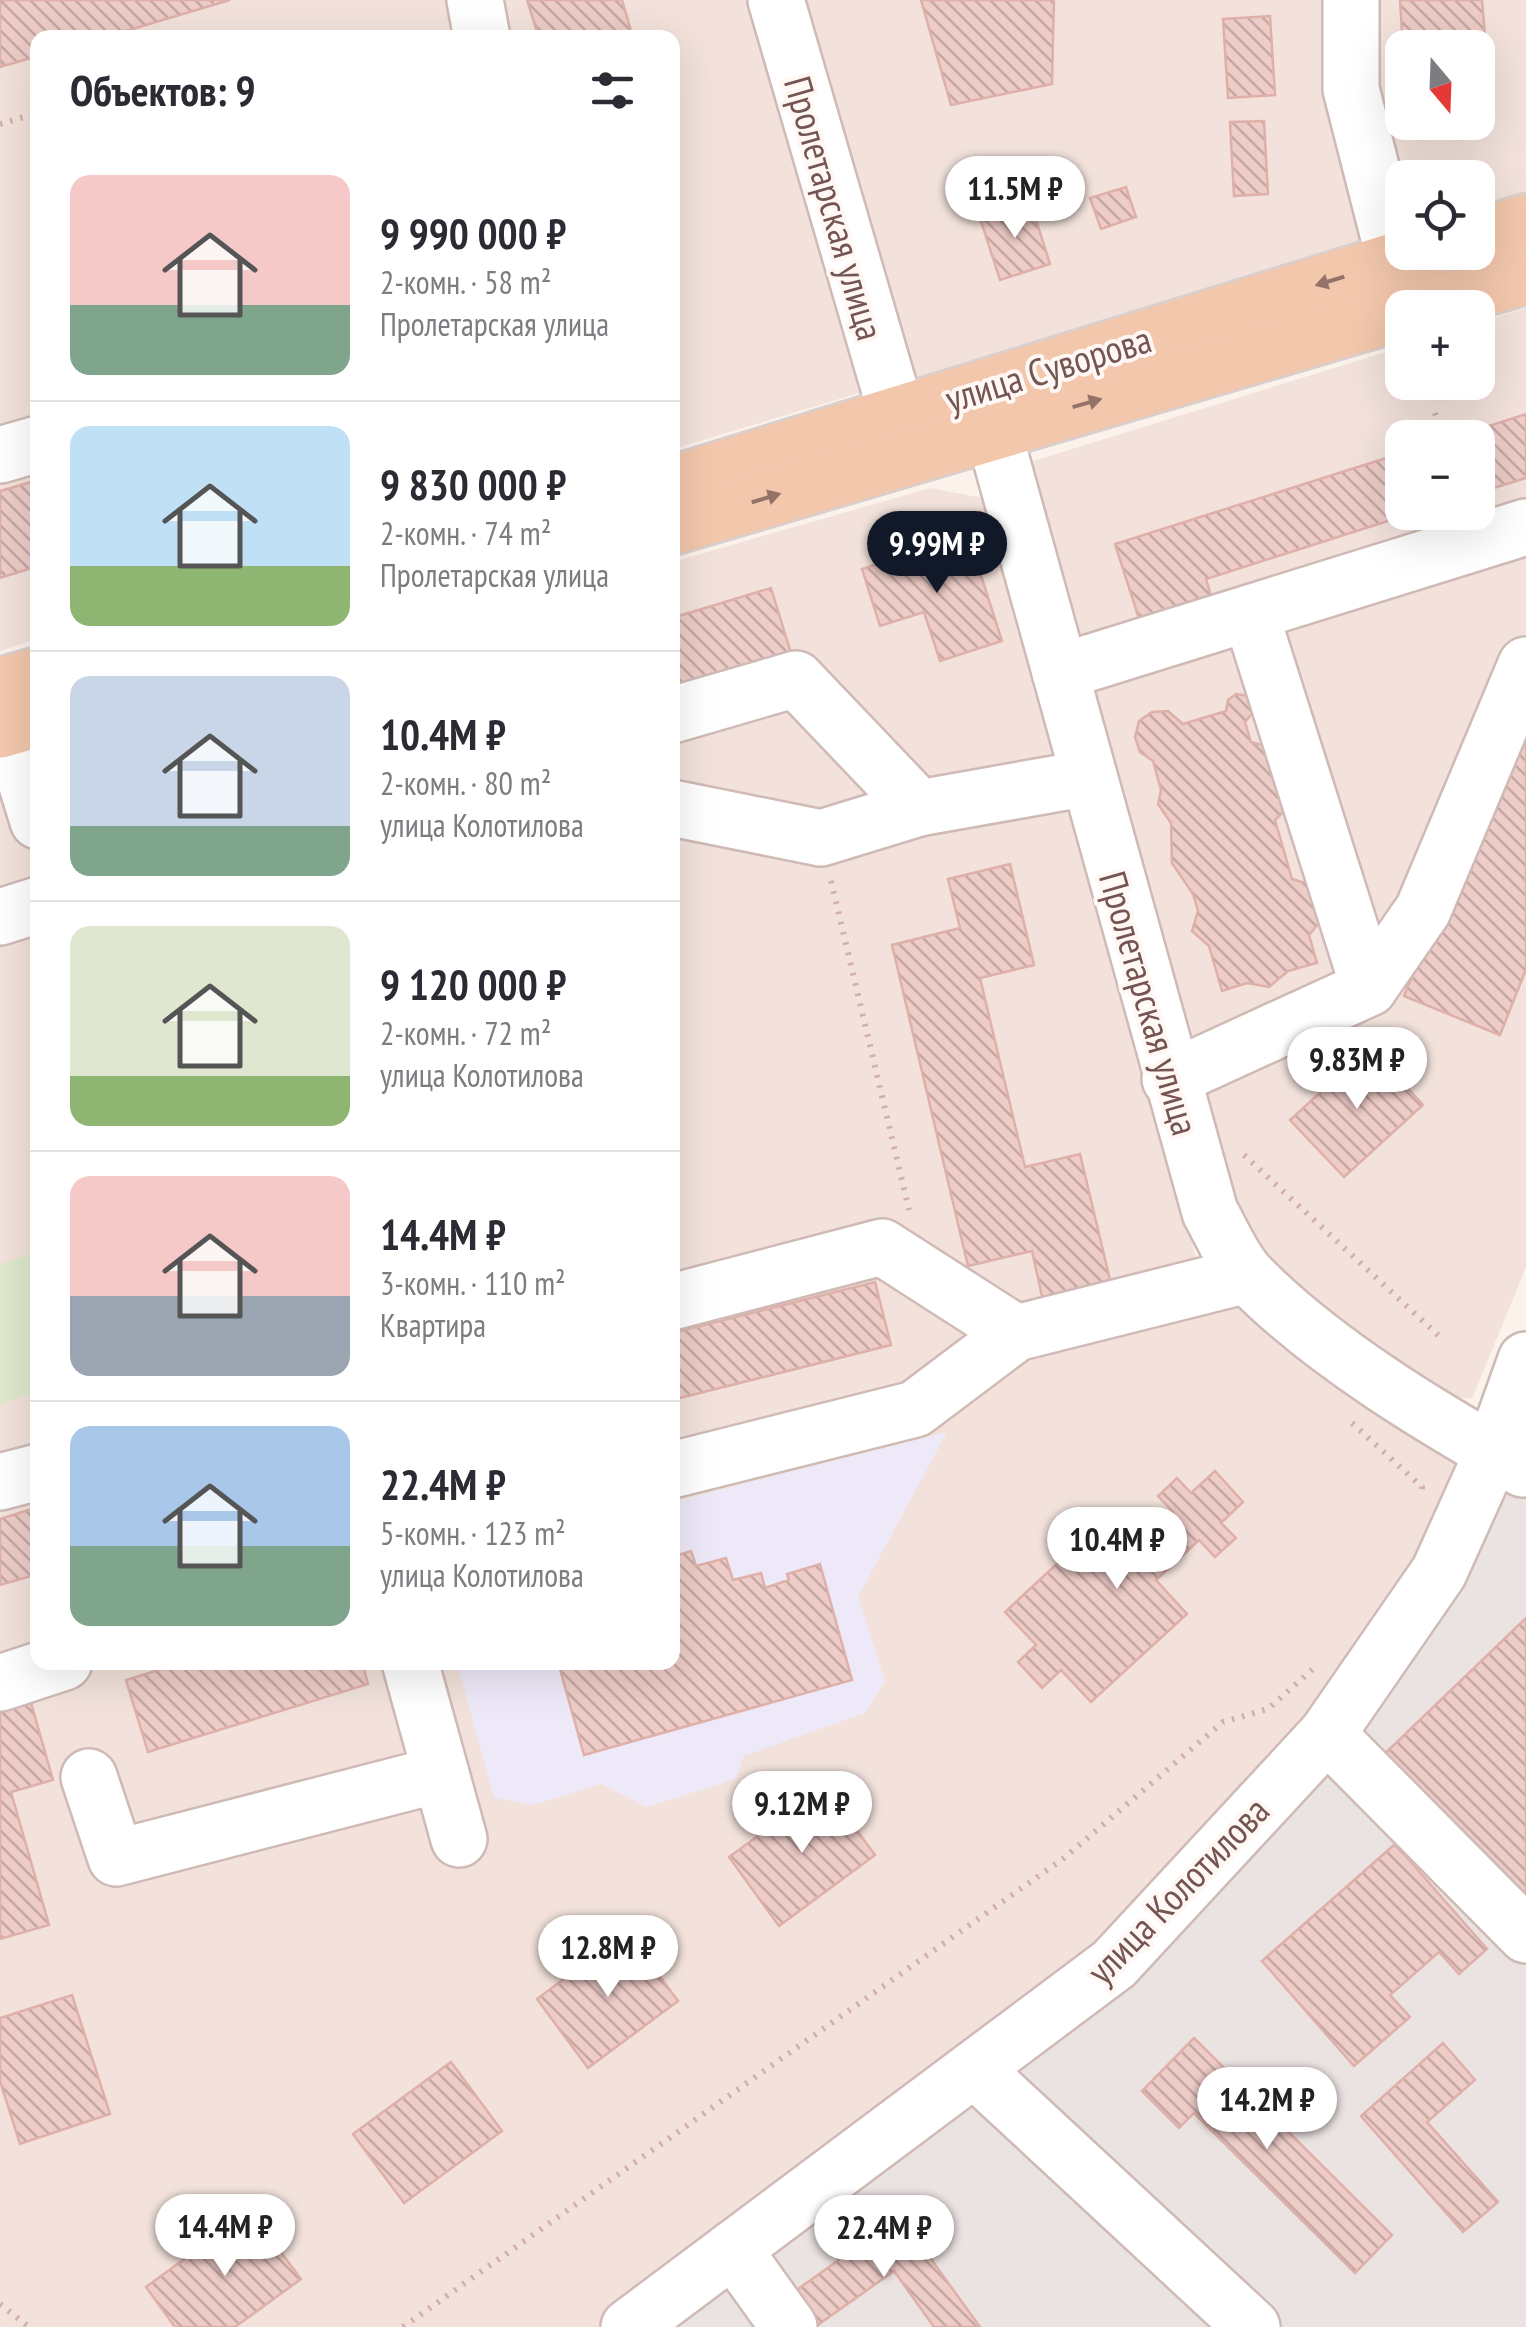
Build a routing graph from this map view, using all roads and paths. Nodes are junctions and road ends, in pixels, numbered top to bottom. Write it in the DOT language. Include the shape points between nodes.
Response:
graph roads {
  1 [pos="476,0"];
  2 [pos="776,0"];
  3 [pos="1350,0"];
  4 [pos="481,30"];
  5 [pos="30,115"];
  6 [pos="0,124"];
  7 [pos="1526,222"];
  8 [pos="1495,231"];
  9 [pos="1526,276"];
  10 [pos="1410,283"];
  11 [pos="1436,413"];
  12 [pos="1438,420"];
  13 [pos="994,430"];
  14 [pos="901,436"];
  15 [pos="30,446"];
  16 [pos="0,455"];
  17 [pos="680,482"];
  18 [pos="680,524"];
  19 [pos="1526,528"];
  20 [pos="1250,615"];
  21 [pos="1526,664"];
  22 [pos="1060,672"];
  23 [pos="30,688"];
  24 [pos="680,713"];
  25 [pos="12,716"];
  26 [pos="1088,778"];
  27 [pos="30,789"];
  28 [pos="918,808"];
  29 [pos="680,810"];
  30 [pos="821,838"];
  31 [pos="30,908"];
  32 [pos="0,917"];
  33 [pos="1369,988"];
  34 [pos="1170,1079"];
  35 [pos="1235,1147"];
  36 [pos="924,1274"];
  37 [pos="1247,1276"];
  38 [pos="680,1300"];
  39 [pos="1016,1333"];
  40 [pos="1439,1336"];
  41 [pos="1526,1360"];
  42 [pos="1350,1420"];
  43 [pos="1509,1461"];
  44 [pos="680,1468"];
  45 [pos="30,1474"];
  46 [pos="0,1482"];
  47 [pos="1418,1504"];
  48 [pos="1326,1656"];
  49 [pos="40,1670"];
  50 [pos="412,1670"];
  51 [pos="0,1683"];
  52 [pos="1327,1734"];
  53 [pos="441,1774"];
  54 [pos="88,1777"];
  55 [pos="459,1838"];
  56 [pos="1526,1935"];
  57 [pos="974,2069"];
  58 [pos="733,2249"];
  59 [pos="0,2304"];
  60 [pos="28,2327"];
  61 [pos="402,2327"];
  62 [pos="629,2327"];
  63 [pos="789,2327"];
  64 [pos="1252,2327"];
  1 -- 4 [label="street"];
  2 -- 14 [label="street, Пролетарская улица"];
  3 -- 10 [label="street" via="1352,89"];
  5 -- 6 [label="path"];
  7 -- 8 [label="main road"];
  9 -- 10 [label="main road, улица Суворова"];
  13 -- 10 [label="main road, улица Суворова, one-way"];
  10 -- 14 [label="main road, улица Суворова, one-way"];
  11 -- 12 [label="path"];
  13 -- 14 [label="main road, улица Суворова"];
  13 -- 22 [label="street, Пролетарская улица"];
  14 -- 17 [label="main road, улица Суворова"];
  18 -- 14 [label="main road, улица Суворова, one-way"];
  15 -- 16 [label="street"];
  19 -- 20 [label="street"];
  20 -- 22 [label="street"];
  20 -- 33 [label="street"];
  21 -- 33 [label="street" via="1423,910"];
  22 -- 26 [label="street, Пролетарская улица"];
  23 -- 25 [label="main road"];
  24 -- 28 [label="street" via="796,679"];
  25 -- 27 [label="street"];
  26 -- 28 [label="street"];
  26 -- 34 [label="street, Пролетарская улица"];
  28 -- 30 [label="street"];
  29 -- 30 [label="street"];
  30 -- 36 [label="path"];
  31 -- 32 [label="street"];
  33 -- 34 [label="street"];
  34 -- 37 [label="street, Пролетарская улица" via="1210,1212"];
  35 -- 40 [label="path"];
  36 -- 38 [label="street" via="882,1248"];
  36 -- 39 [label="street"];
  37 -- 39 [label="street"];
  37 -- 43 [label="street, Пролетарская улица" via="1312,1332"];
  39 -- 44 [label="street" via="914,1410"];
  41 -- 43 [label="street, улица Колотилова"];
  42 -- 47 [label="path" via="1422,1488"];
  43 -- 52 [label="street, улица Колотилова"];
  45 -- 46 [label="street"];
  48 -- 61 [label="path" via="1268,1709 1223,1722 1064,1858"];
  49 -- 51 [label="street"];
  50 -- 53 [label="street"];
  52 -- 56 [label="street"];
  52 -- 57 [label="street, улица Колотилова" via="1114,1964"];
  53 -- 54 [label="street" via="116,1858"];
  53 -- 55 [label="street"];
  57 -- 58 [label="street, улица Колотилова"];
  57 -- 64 [label="street"];
  58 -- 62 [label="street, улица Колотилова"];
  58 -- 63 [label="street"];
  59 -- 60 [label="path"];
}
